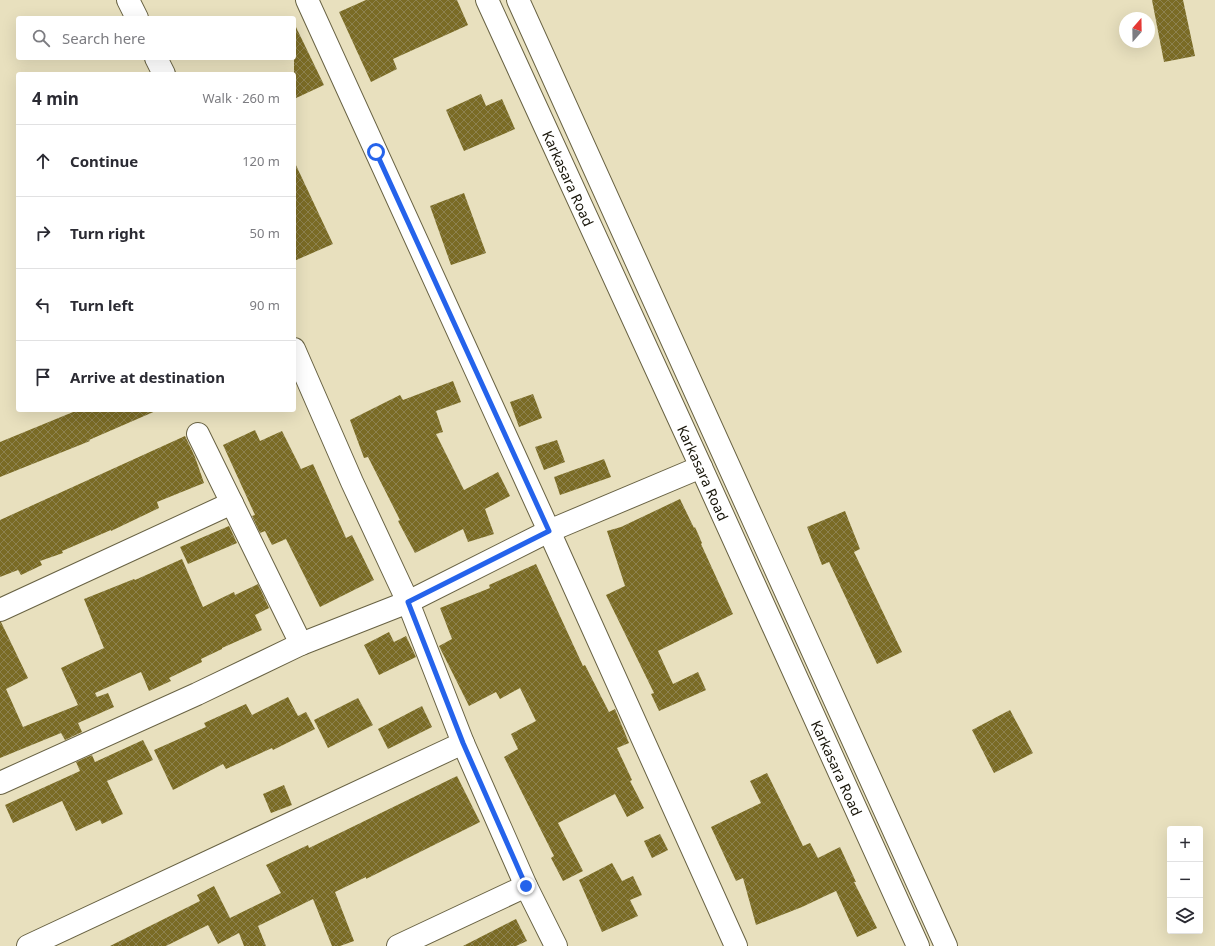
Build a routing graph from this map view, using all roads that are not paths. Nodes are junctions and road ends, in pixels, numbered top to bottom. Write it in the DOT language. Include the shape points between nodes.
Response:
graph roads {
  1 [pos="128,0"];
  2 [pos="307,0"];
  3 [pos="487,0"];
  4 [pos="518,0"];
  5 [pos="136,16"];
  6 [pos="157,60"];
  7 [pos="163,72"];
  8 [pos="296,354"];
  9 [pos="198,434"];
  10 [pos="701,467"];
  11 [pos="232,503"];
  12 [pos="549,531"];
  13 [pos="408,602"];
  14 [pos="0,610"];
  15 [pos="301,644"];
  16 [pos="463,743"];
  17 [pos="0,783"];
  18 [pos="526,886"];
  19 [pos="28,946"];
  20 [pos="398,946"];
  21 [pos="556,946"];
  22 [pos="736,946"];
  23 [pos="918,946"];
  24 [pos="946,946"];
  1 -- 5 [label="street"];
  2 -- 12 [label="street"];
  3 -- 10 [label="street, Karkasara Road"];
  4 -- 24 [label="street, Karkasara Road"];
  6 -- 7 [label="street"];
  8 -- 13 [label="street"];
  9 -- 11 [label="street"];
  10 -- 12 [label="street"];
  10 -- 23 [label="street, Karkasara Road"];
  11 -- 14 [label="street"];
  11 -- 15 [label="street"];
  12 -- 13 [label="street"];
  12 -- 22 [label="street"];
  13 -- 15 [label="street"];
  13 -- 16 [label="street"];
  15 -- 17 [label="street"];
  16 -- 18 [label="street"];
  16 -- 19 [label="street"];
  18 -- 20 [label="street"];
  18 -- 21 [label="street"];
}
